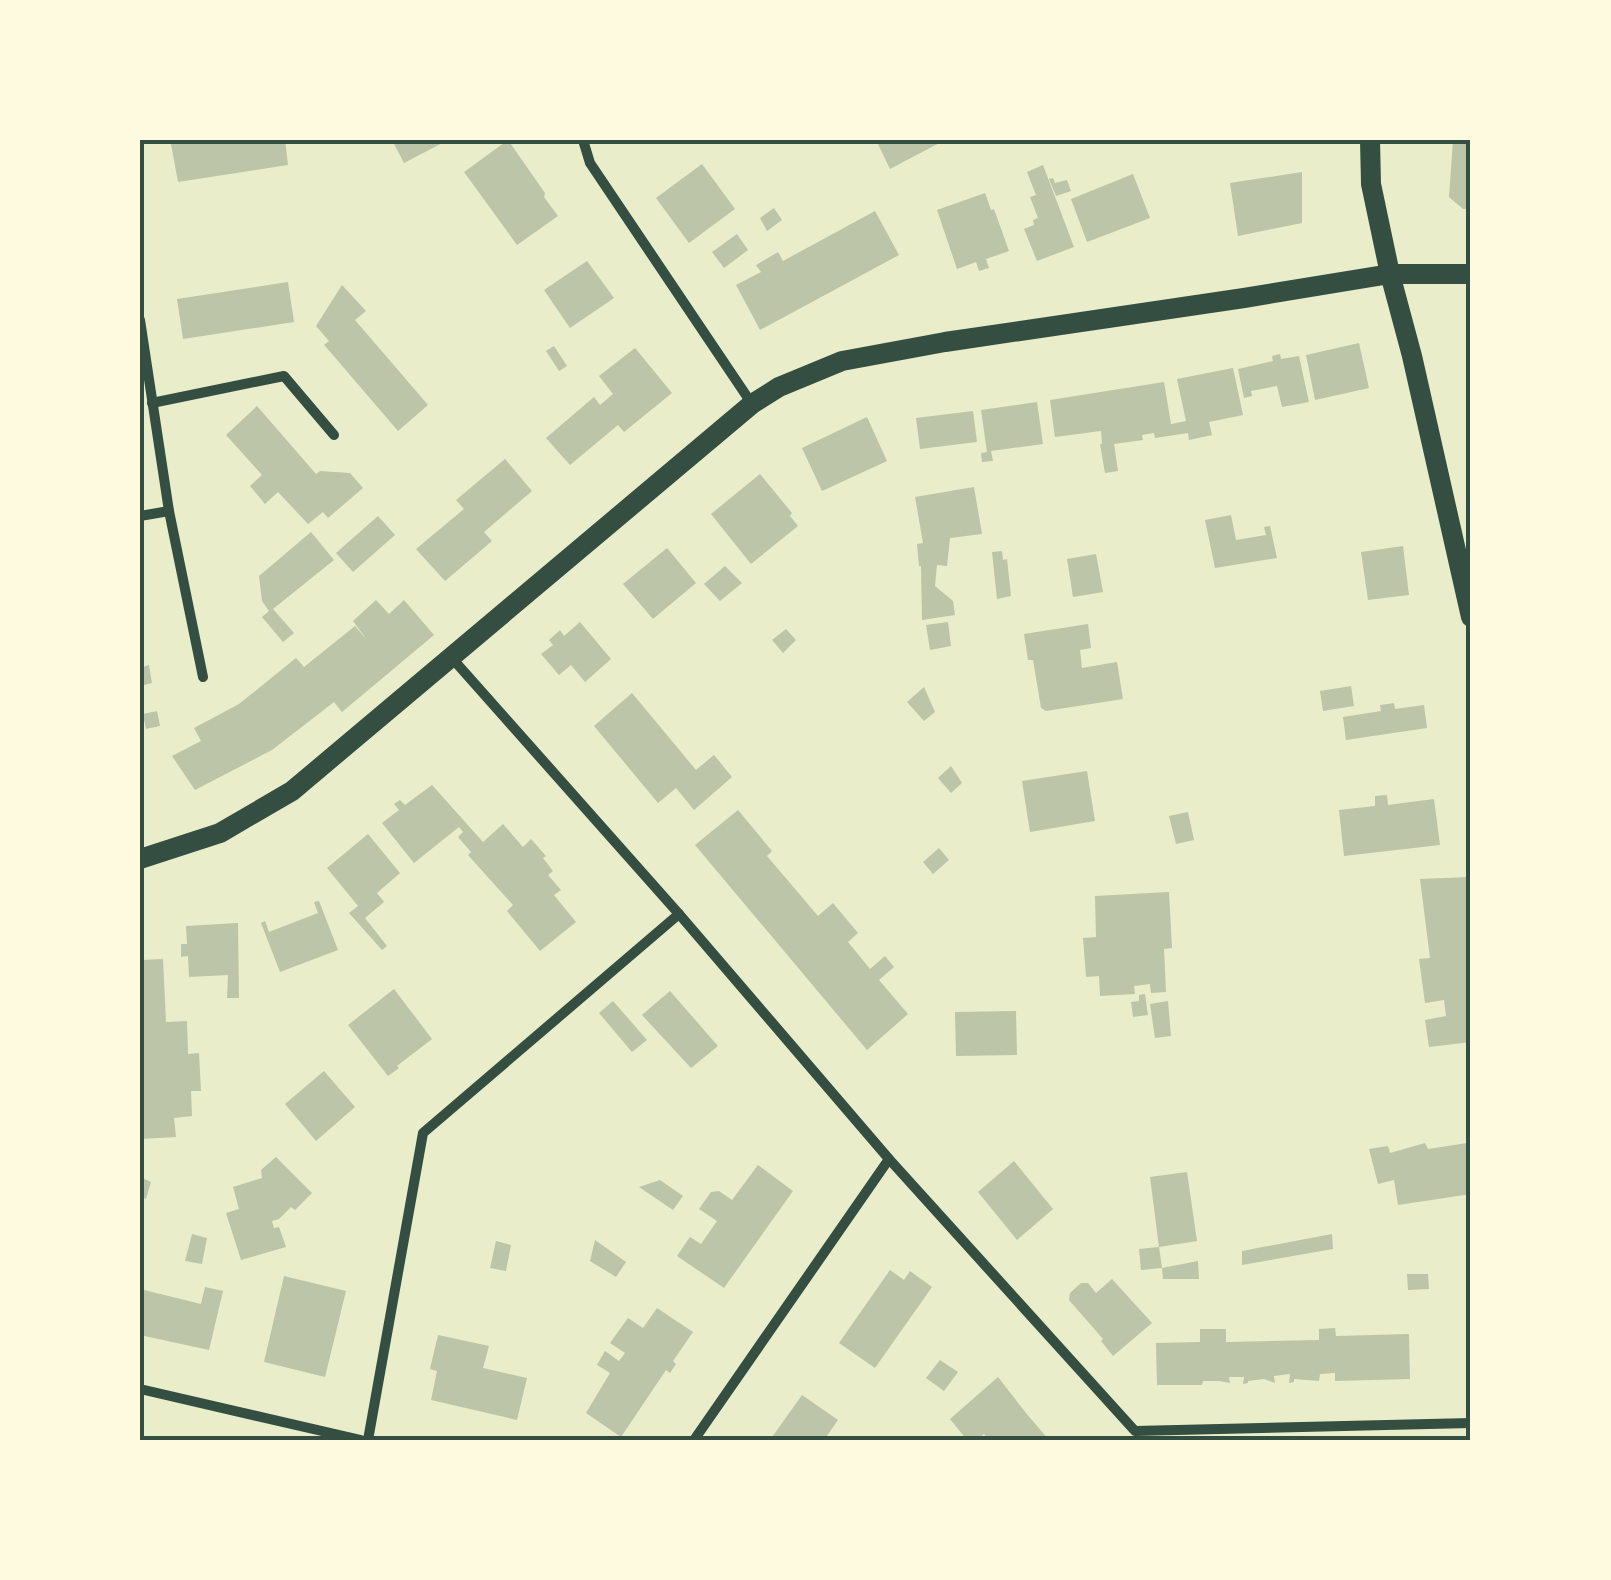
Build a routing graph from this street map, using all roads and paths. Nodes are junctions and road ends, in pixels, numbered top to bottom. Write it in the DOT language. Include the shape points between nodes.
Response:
graph roads {
  1 [pos="582,140"];
  2 [pos="1370,140"];
  3 [pos="1390,274"];
  4 [pos="1471,274"];
  5 [pos="140,320"];
  6 [pos="152,403"];
  7 [pos="752,404"];
  8 [pos="334,435"];
  9 [pos="169,511"];
  10 [pos="140,516"];
  11 [pos="1471,618"];
  12 [pos="450,656"];
  13 [pos="204,677"];
  14 [pos="140,860"];
  15 [pos="678,914"];
  16 [pos="889,1160"];
  17 [pos="140,1389"];
  18 [pos="1471,1423"];
  19 [pos="1134,1435"];
  20 [pos="365,1440"];
  21 [pos="694,1440"];
  1 -- 7 [label="street" via="590,163"];
  2 -- 3 [label="main road" via="1370,184"];
  3 -- 4 [label="main road"];
  3 -- 7 [label="main road" via="842,361"];
  3 -- 11 [label="main road"];
  5 -- 6 [label="street"];
  6 -- 8 [label="street" via="284,376"];
  6 -- 9 [label="street"];
  7 -- 12 [label="main road"];
  9 -- 10 [label="street"];
  9 -- 13 [label="street"];
  12 -- 14 [label="main road" via="292,790 220,833"];
  12 -- 15 [label="street"];
  15 -- 16 [label="street"];
  15 -- 20 [label="street" via="423,1133"];
  16 -- 19 [label="street"];
  16 -- 21 [label="street"];
  17 -- 20 [label="street"];
  18 -- 19 [label="street"];
}
